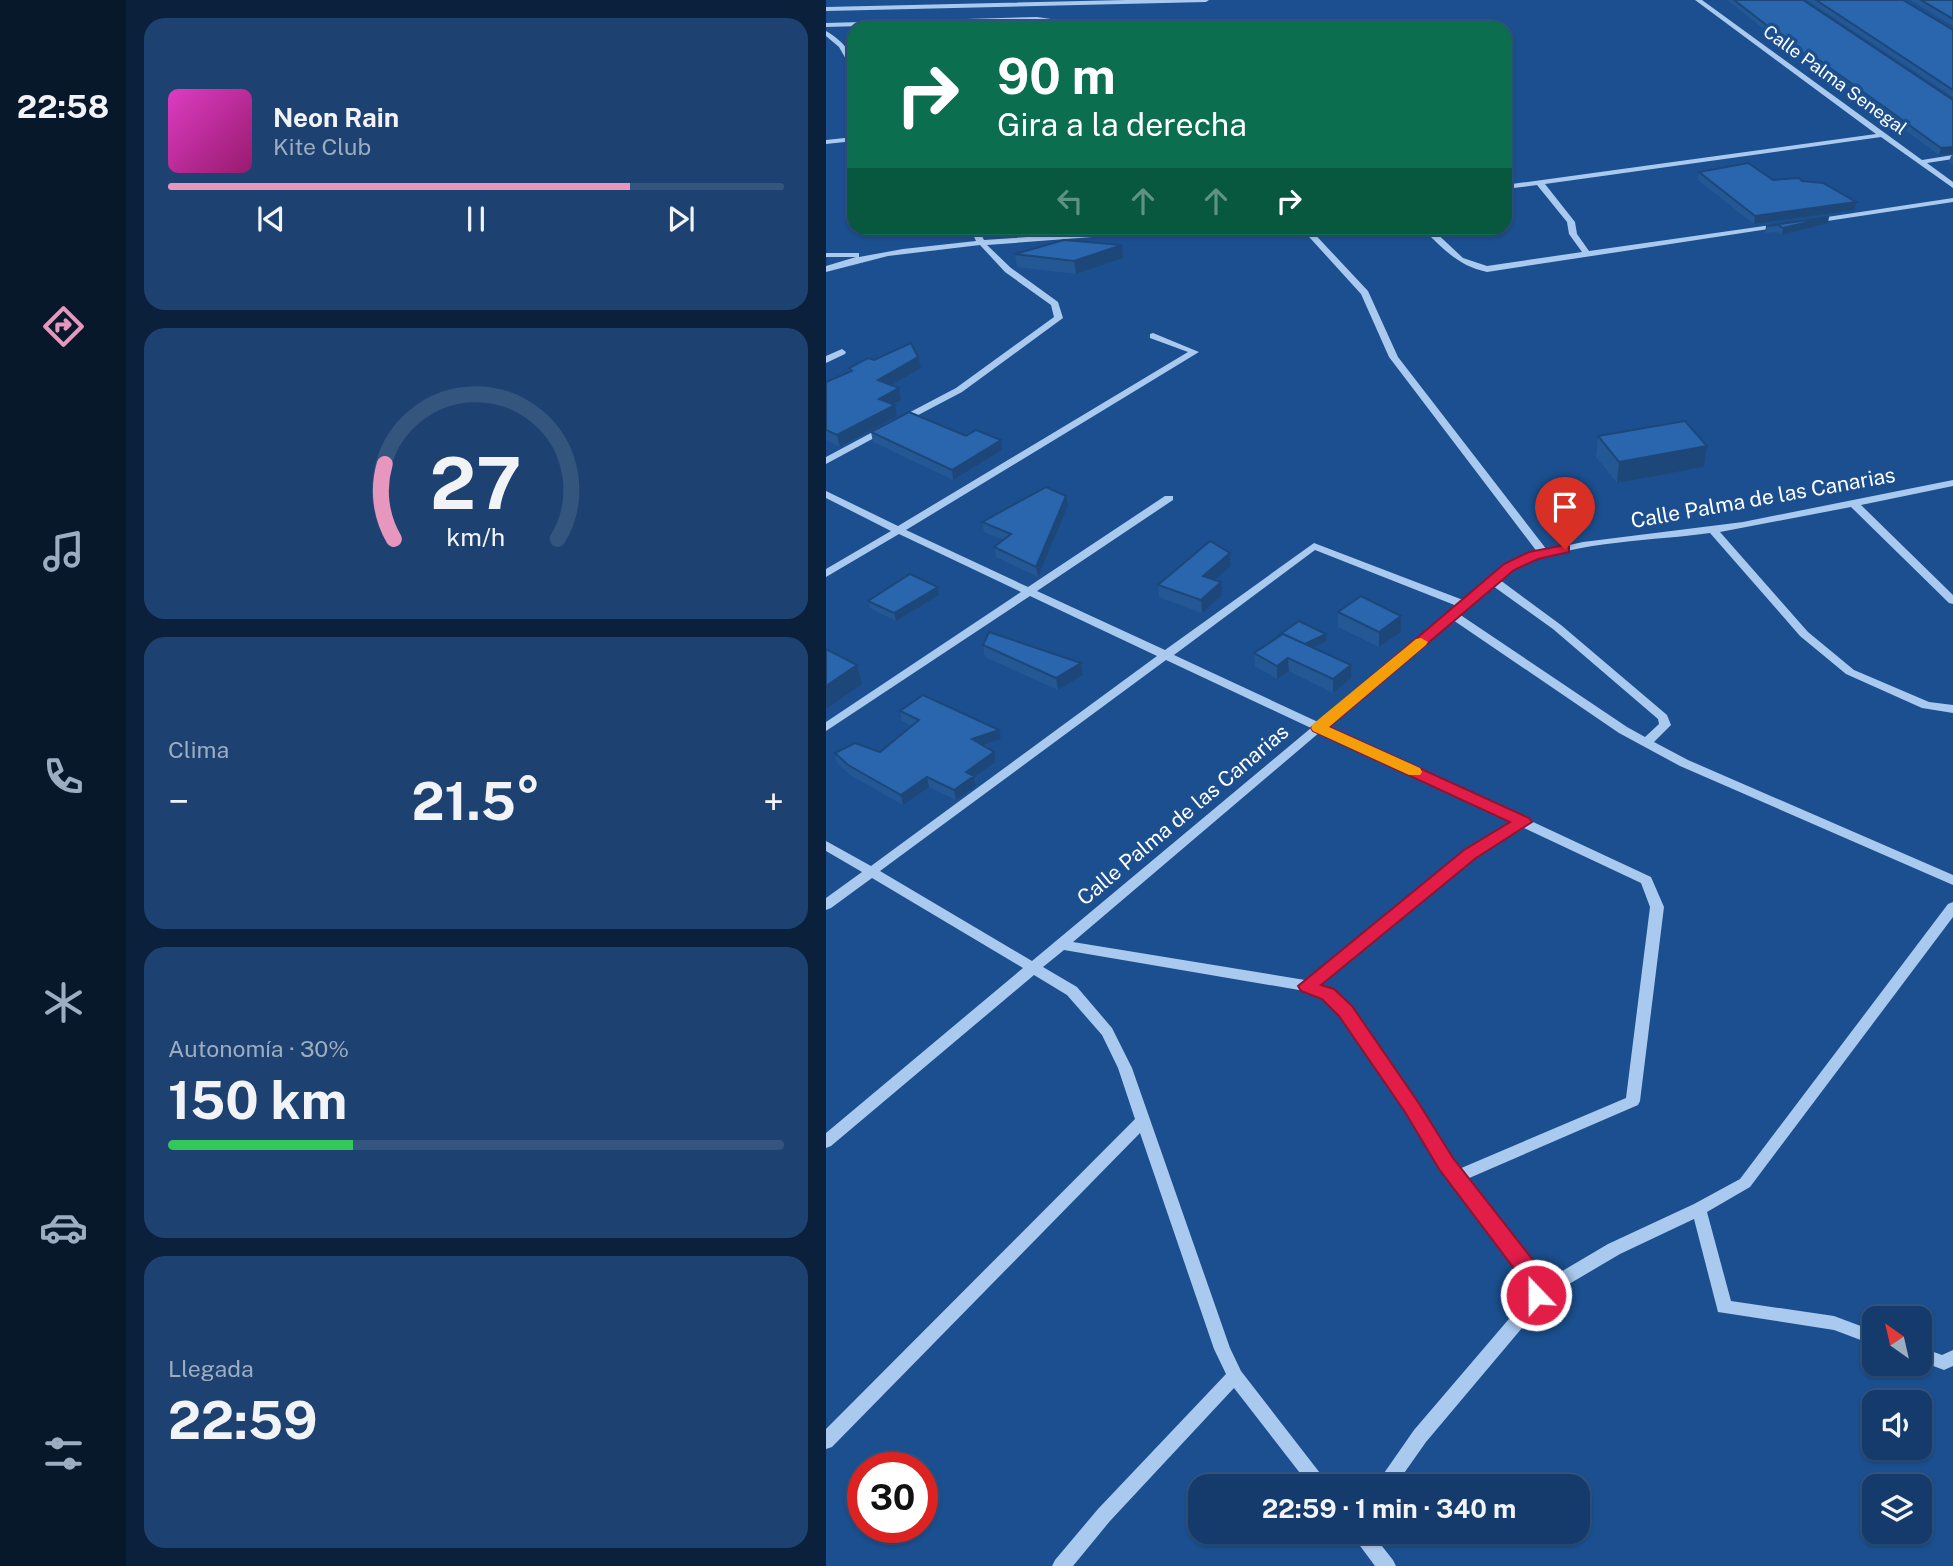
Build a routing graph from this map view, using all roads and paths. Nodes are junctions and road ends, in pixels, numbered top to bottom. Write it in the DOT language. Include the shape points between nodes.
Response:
graph roads {
  1 [pos="1206,0"];
  2 [pos="1698,0"];
  3 [pos="826,9"];
  4 [pos="967,21"];
  5 [pos="1056,21"];
  6 [pos="847,24"];
  7 [pos="826,25"];
  8 [pos="826,33"];
  9 [pos="847,55"];
  10 [pos="1882,135"];
  11 [pos="847,140"];
  12 [pos="826,142"];
  13 [pos="1953,157"];
  14 [pos="1921,162"];
  15 [pos="1539,182"];
  16 [pos="1512,186"];
  17 [pos="1953,186"];
  18 [pos="1953,200"];
  19 [pos="1810,221"];
  20 [pos="1797,223"];
  21 [pos="977,235"];
  22 [pos="1089,235"];
  23 [pos="1311,235"];
  24 [pos="1434,235"];
  25 [pos="980,243"];
  26 [pos="1587,254"];
  27 [pos="826,255"];
  28 [pos="870,255"];
  29 [pos="826,269"];
  30 [pos="1153,336"];
  31 [pos="826,461"];
  32 [pos="1953,483"];
  33 [pos="826,494"];
  34 [pos="1169,498"];
  35 [pos="1853,503"];
  36 [pos="898,530"];
  37 [pos="1713,530"];
  38 [pos="1544,553"];
  39 [pos="826,574"];
  40 [pos="1494,581"];
  41 [pos="1030,590"];
  42 [pos="1953,601"];
  43 [pos="1465,605"];
  44 [pos="1453,615"];
  45 [pos="1167,654"];
  46 [pos="1953,709"];
  47 [pos="826,727"];
  48 [pos="1318,728"];
  49 [pos="1646,742"];
  50 [pos="1524,822"];
  51 [pos="826,845"];
  52 [pos="872,872"];
  53 [pos="1953,880"];
  54 [pos="826,905"];
  55 [pos="1953,907"];
  56 [pos="1059,944"];
  57 [pos="1034,966"];
  58 [pos="1307,986"];
  59 [pos="1143,1119"];
  60 [pos="826,1142"];
  61 [pos="1457,1177"];
  62 [pos="1699,1209"];
  63 [pos="1536,1295"];
  64 [pos="1862,1334"];
  65 [pos="1953,1357"];
  66 [pos="1932,1358"];
  67 [pos="1235,1376"];
  68 [pos="826,1441"];
  69 [pos="1312,1474"];
  70 [pos="1393,1474"];
  71 [pos="1369,1544"];
  72 [pos="1061,1566"];
  73 [pos="1387,1566"];
  1 -- 3 [label="street"];
  2 -- 10 [label="street, Calle Palma Senegal"];
  4 -- 5 [label="street"];
  6 -- 7 [label="street"];
  8 -- 9 [label="street"];
  10 -- 14 [label="street, Calle Palma Senegal"];
  10 -- 15 [label="street"];
  11 -- 12 [label="street"];
  13 -- 14 [label="street"];
  14 -- 17 [label="street, Calle Palma Senegal"];
  15 -- 16 [label="street"];
  15 -- 26 [label="street" via="1571,222 1573,234"];
  18 -- 19 [label="street"];
  20 -- 26 [label="street"];
  21 -- 25 [label="street"];
  22 -- 25 [label="street"];
  23 -- 38 [label="street" via="1364,293 1394,357"];
  24 -- 26 [label="street" via="1458,260 1487,269"];
  25 -- 28 [label="street"];
  25 -- 31 [label="street" via="1055,304 1059,318 959,390"];
  27 -- 28 [label="street"];
  28 -- 29 [label="street"];
  30 -- 36 [label="street" via="1195,352"];
  32 -- 35 [label="street, Calle Palma de las Canarias"];
  33 -- 36 [label="street"];
  34 -- 41 [label="street"];
  35 -- 37 [label="street, Calle Palma de las Canarias"];
  35 -- 42 [label="street"];
  36 -- 39 [label="street"];
  36 -- 41 [label="street"];
  37 -- 38 [label="street, Calle Palma de las Canarias"];
  37 -- 46 [label="street" via="1804,634 1850,672 1926,705"];
  38 -- 40 [label="street, Calle Palma de las Canarias" via="1509,567"];
  40 -- 43 [label="street, Calle Palma de las Canarias"];
  40 -- 49 [label="street" via="1557,627 1663,718 1665,725"];
  41 -- 45 [label="street"];
  41 -- 47 [label="street"];
  43 -- 44 [label="street, Calle Palma de las Canarias"];
  43 -- 45 [label="street" via="1314,546"];
  44 -- 48 [label="street, Calle Palma de las Canarias"];
  44 -- 49 [label="street"];
  45 -- 48 [label="street"];
  45 -- 52 [label="street"];
  48 -- 50 [label="street"];
  48 -- 56 [label="street, Calle Palma de las Canarias"];
  49 -- 53 [label="street" via="1684,763"];
  50 -- 58 [label="street" via="1470,854"];
  50 -- 61 [label="street" via="1647,880 1657,907 1633,1101"];
  51 -- 52 [label="street"];
  52 -- 54 [label="street"];
  52 -- 57 [label="street"];
  55 -- 62 [label="street" via="1745,1183"];
  56 -- 57 [label="street, Calle Palma de las Canarias"];
  56 -- 58 [label="street"];
  57 -- 59 [label="street" via="1072,991 1107,1032"];
  57 -- 60 [label="street, Calle Palma de las Canarias"];
  58 -- 61 [label="street" via="1328,994 1345,1011"];
  59 -- 67 [label="street"];
  59 -- 68 [label="street"];
  61 -- 63 [label="street" via="1532,1276"];
  62 -- 63 [label="street" via="1614,1249"];
  62 -- 64 [label="street" via="1724,1307 1834,1323"];
  63 -- 70 [label="street"];
  65 -- 66 [label="street" via="1944,1363"];
  67 -- 69 [label="street"];
  67 -- 72 [label="street"];
  71 -- 73 [label="street"];
}
